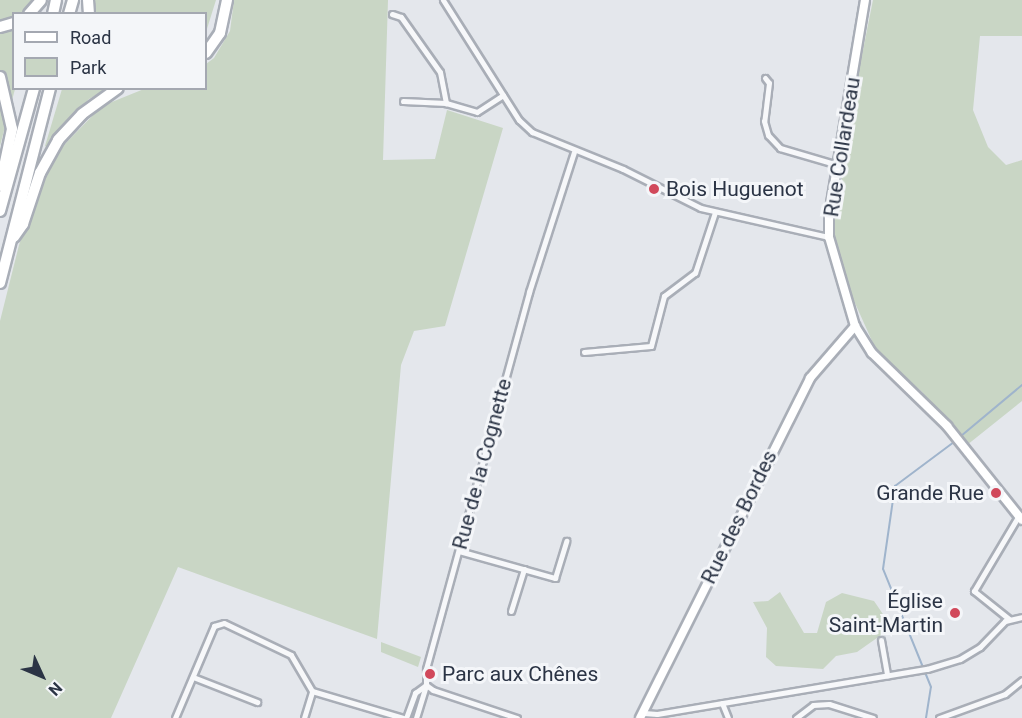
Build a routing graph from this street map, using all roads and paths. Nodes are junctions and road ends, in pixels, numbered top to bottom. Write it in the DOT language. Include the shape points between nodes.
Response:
graph roads {
  1 [pos="41,0"];
  2 [pos="220,0"];
  3 [pos="227,0"];
  4 [pos="443,0"];
  5 [pos="866,0"];
  6 [pos="31,12"];
  7 [pos="392,15"];
  8 [pos="207,41"];
  9 [pos="207,52"];
  10 [pos="0,77"];
  11 [pos="765,78"];
  12 [pos="32,90"];
  13 [pos="49,90"];
  14 [pos="115,90"];
  15 [pos="502,95"];
  16 [pos="403,101"];
  17 [pos="446,103"];
  18 [pos="574,152"];
  19 [pos="838,165"];
  20 [pos="0,188"];
  21 [pos="1,206"];
  22 [pos="715,212"];
  23 [pos="829,237"];
  24 [pos="11,242"];
  25 [pos="0,283"];
  26 [pos="855,326"];
  27 [pos="584,352"];
  28 [pos="1020,518"];
  29 [pos="566,541"];
  30 [pos="459,551"];
  31 [pos="524,569"];
  32 [pos="511,611"];
  33 [pos="1022,617"];
  34 [pos="1010,620"];
  35 [pos="881,640"];
  36 [pos="887,675"];
  37 [pos="193,677"];
  38 [pos="1022,680"];
  39 [pos="426,685"];
  40 [pos="312,691"];
  41 [pos="257,702"];
  42 [pos="722,703"];
  43 [pos="642,716"];
  44 [pos="176,718"];
  45 [pos="304,718"];
  46 [pos="404,718"];
  47 [pos="416,718"];
  48 [pos="517,718"];
  49 [pos="728,718"];
  50 [pos="796,718"];
  51 [pos="873,718"];
  52 [pos="939,718"];
  1 -- 6 [label="highway"];
  2 -- 8 [label="highway" via="216,24"];
  3 -- 9 [label="highway" via="220,33"];
  4 -- 15 [label="street"];
  5 -- 19 [label="street, Rue Collardeau"];
  7 -- 17 [label="street" via="401,17 440,72"];
  10 -- 20 [label="highway" via="12,129"];
  11 -- 19 [label="street" via="769,83 764,121 768,135 780,147"];
  12 -- 21 [label="highway"];
  13 -- 24 [label="highway"];
  14 -- 24 [label="highway" via="82,114 58,140 40,173 23,225"];
  15 -- 17 [label="street" via="477,112"];
  15 -- 18 [label="street" via="532,132"];
  16 -- 17 [label="street"];
  18 -- 22 [label="street" via="623,169"];
  18 -- 30 [label="street, Rue de la Cognette" via="529,292"];
  19 -- 23 [label="street, Rue Collardeau"];
  20 -- 21 [label="highway"];
  22 -- 23 [label="street"];
  22 -- 27 [label="street" via="696,273 664,296 651,346"];
  23 -- 26 [label="street, Rue Collardeau"];
  24 -- 25 [label="highway"];
  26 -- 28 [label="street" via="872,353 947,426"];
  26 -- 43 [label="street, Rue des Bordes" via="810,378"];
  28 -- 34 [label="street" via="974,591"];
  29 -- 31 [label="street" via="555,578"];
  30 -- 31 [label="street"];
  30 -- 39 [label="street, Rue de la Cognette" via="426,669"];
  31 -- 32 [label="street"];
  33 -- 34 [label="street"];
  34 -- 36 [label="street" via="981,646 935,667"];
  35 -- 36 [label="street"];
  36 -- 42 [label="street"];
  37 -- 40 [label="street" via="214,626 224,623 291,655"];
  37 -- 41 [label="street"];
  37 -- 44 [label="street"];
  38 -- 52 [label="street" via="1005,694"];
  39 -- 46 [label="street" via="415,693"];
  39 -- 47 [label="street, Rue de la Cognette"];
  39 -- 48 [label="street" via="441,694"];
  40 -- 45 [label="street"];
  40 -- 46 [label="street"];
  42 -- 43 [label="street"];
  42 -- 49 [label="street"];
  50 -- 51 [label="street" via="813,705 829,704"];
}
